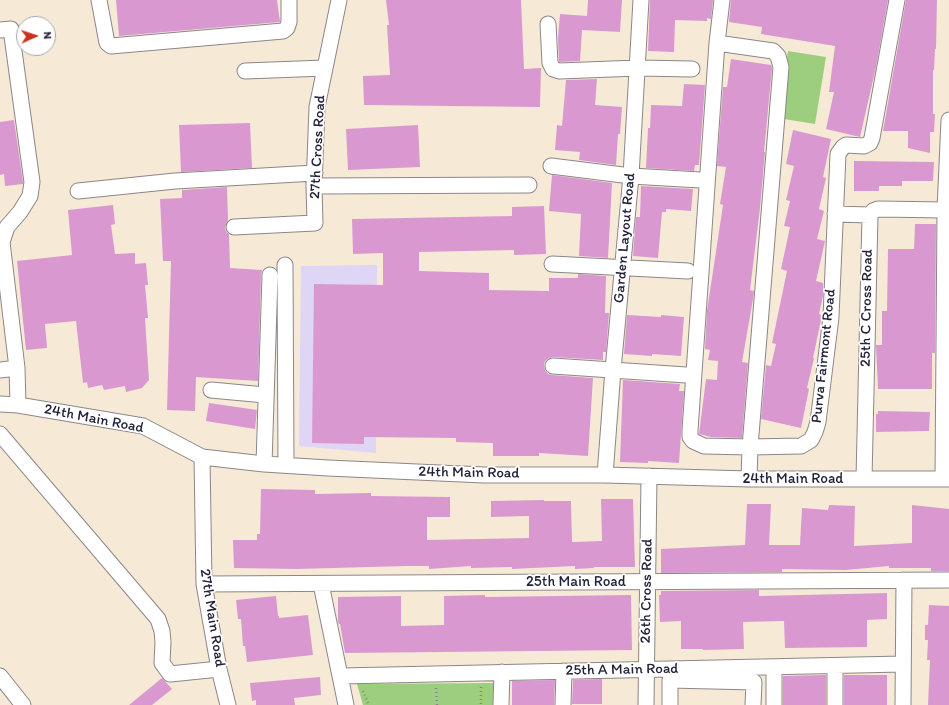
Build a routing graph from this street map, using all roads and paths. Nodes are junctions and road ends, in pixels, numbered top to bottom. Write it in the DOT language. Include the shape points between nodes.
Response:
graph roads {
  1 [pos="99,0"];
  2 [pos="289,0"];
  3 [pos="339,0"];
  4 [pos="642,0"];
  5 [pos="722,0"];
  6 [pos="897,0"];
  7 [pos="548,24"];
  8 [pos="0,30"];
  9 [pos="717,43"];
  10 [pos="326,68"];
  11 [pos="638,68"];
  12 [pos="692,69"];
  13 [pos="245,72"];
  14 [pos="949,120"];
  15 [pos="551,166"];
  16 [pos="631,176"];
  17 [pos="314,179"];
  18 [pos="700,180"];
  19 [pos="529,186"];
  20 [pos="78,191"];
  21 [pos="945,210"];
  22 [pos="835,214"];
  23 [pos="870,215"];
  24 [pos="234,227"];
  25 [pos="552,264"];
  26 [pos="285,265"];
  27 [pos="622,267"];
  28 [pos="688,272"];
  29 [pos="270,275"];
  30 [pos="946,335"];
  31 [pos="553,366"];
  32 [pos="16,368"];
  33 [pos="0,370"];
  34 [pos="613,370"];
  35 [pos="686,375"];
  36 [pos="211,390"];
  37 [pos="265,395"];
  38 [pos="0,404"];
  39 [pos="18,405"];
  40 [pos="0,434"];
  41 [pos="750,447"];
  42 [pos="202,458"];
  43 [pos="264,464"];
  44 [pos="286,465"];
  45 [pos="605,475"];
  46 [pos="649,476"];
  47 [pos="749,479"];
  48 [pos="864,479"];
  49 [pos="946,479"];
  50 [pos="904,580"];
  51 [pos="949,580"];
  52 [pos="647,582"];
  53 [pos="204,584"];
  54 [pos="321,584"];
  55 [pos="903,664"];
  56 [pos="835,666"];
  57 [pos="774,667"];
  58 [pos="219,669"];
  59 [pos="647,670"];
  60 [pos="564,671"];
  61 [pos="502,672"];
  62 [pos="0,676"];
  63 [pos="341,676"];
  64 [pos="23,705"];
  65 [pos="228,705"];
  66 [pos="346,705"];
  67 [pos="501,705"];
  68 [pos="564,705"];
  69 [pos="646,705"];
  70 [pos="670,705"];
  71 [pos="753,705"];
  72 [pos="774,705"];
  73 [pos="835,705"];
  74 [pos="903,705"];
  1 -- 2 [label="street" via="107,43 111,46 283,32 289,22"];
  3 -- 10 [label="street, 27th Cross Road"];
  4 -- 11 [label="street, Garden Layout Road"];
  5 -- 9 [label="street, Purva Fairmont Road"];
  6 -- 22 [label="street, Purva Fairmont Road" via="872,138 870,143 864,146 846,145 839,151"];
  7 -- 11 [label="street" via="550,63 553,69 559,71"];
  8 -- 32 [label="street" via="10,29 32,182 30,196 7,227 2,242"];
  9 -- 41 [label="street" via="773,52 778,56 781,67"];
  9 -- 41 [label="street, Purva Fairmont Road" via="690,437 704,446"];
  10 -- 13 [label="street"];
  10 -- 17 [label="street, 27th Cross Road" via="317,107"];
  11 -- 12 [label="street"];
  11 -- 16 [label="street, Garden Layout Road"];
  14 -- 21 [label="street"];
  15 -- 16 [label="street"];
  16 -- 18 [label="street"];
  16 -- 27 [label="street, Garden Layout Road"];
  17 -- 19 [label="street"];
  17 -- 20 [label="street" via="175,181"];
  17 -- 24 [label="street, 27th Cross Road" via="315,223"];
  21 -- 23 [label="street" via="878,209"];
  21 -- 30 [label="street"];
  22 -- 23 [label="street"];
  22 -- 41 [label="street, Purva Fairmont Road" via="831,317 815,432 811,440 801,446"];
  23 -- 48 [label="street, 25th C Cross Road"];
  25 -- 27 [label="street"];
  26 -- 44 [label="street"];
  27 -- 28 [label="street"];
  27 -- 34 [label="street, Garden Layout Road"];
  29 -- 37 [label="street"];
  30 -- 49 [label="street"];
  31 -- 34 [label="street"];
  32 -- 33 [label="street"];
  32 -- 39 [label="street"];
  34 -- 35 [label="street"];
  34 -- 45 [label="street, Garden Layout Road"];
  36 -- 37 [label="street"];
  37 -- 43 [label="street"];
  38 -- 39 [label="street, 24th Main Road"];
  39 -- 42 [label="street, 24th Main Road" via="143,426"];
  40 -- 58 [label="street" via="158,619 163,642 162,663 170,674"];
  41 -- 47 [label="street"];
  42 -- 43 [label="street, 24th Main Road"];
  42 -- 53 [label="street, 27th Main Road"];
  43 -- 44 [label="street, 24th Main Road"];
  44 -- 45 [label="street, 24th Main Road" via="484,474"];
  45 -- 46 [label="street, 24th Main Road"];
  46 -- 47 [label="street, 24th Main Road"];
  46 -- 52 [label="street, 26th Cross Road"];
  47 -- 48 [label="street, 24th Main Road"];
  48 -- 49 [label="street, 24th Main Road"];
  50 -- 51 [label="street, 25th Main Road"];
  50 -- 52 [label="street, 25th Main Road"];
  50 -- 55 [label="street"];
  52 -- 54 [label="street, 25th Main Road"];
  52 -- 59 [label="street, 26th Cross Road"];
  53 -- 54 [label="street, 25th Main Road"];
  53 -- 58 [label="street, 27th Main Road"];
  54 -- 63 [label="street"];
  55 -- 56 [label="street, 25th A Main Road"];
  55 -- 74 [label="street"];
  56 -- 57 [label="street, 25th A Main Road"];
  56 -- 73 [label="street"];
  57 -- 59 [label="street, 25th A Main Road"];
  57 -- 72 [label="street"];
  58 -- 65 [label="street, 27th Main Road"];
  59 -- 60 [label="street, 25th A Main Road"];
  59 -- 69 [label="street, 26th Cross Road"];
  60 -- 61 [label="street, 25th A Main Road"];
  60 -- 68 [label="street"];
  61 -- 63 [label="street, 25th A Main Road"];
  61 -- 67 [label="street"];
  62 -- 64 [label="street"];
  63 -- 66 [label="street"];
  70 -- 71 [label="street" via="670,680 754,682"];
}
